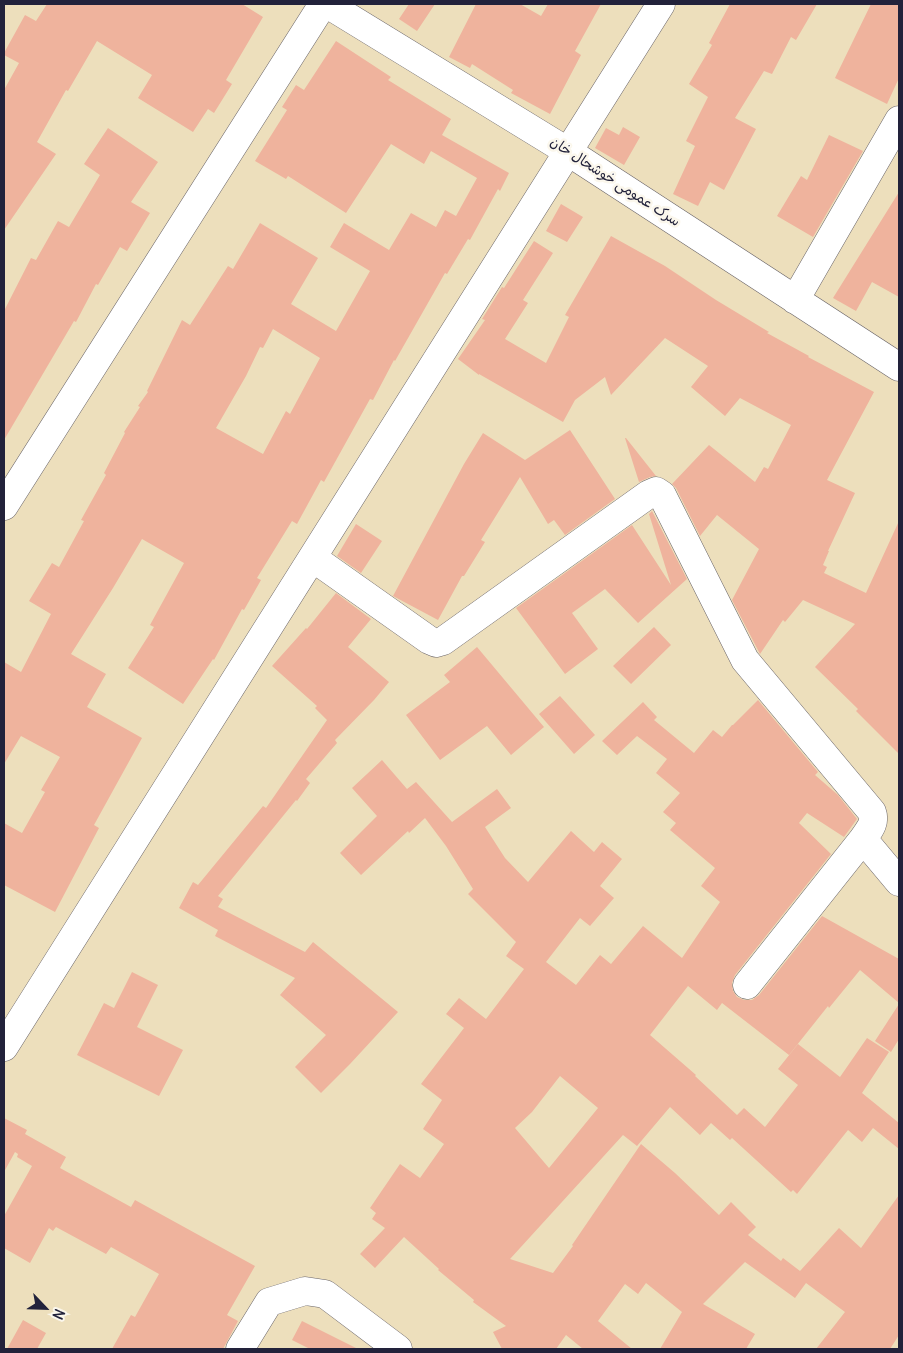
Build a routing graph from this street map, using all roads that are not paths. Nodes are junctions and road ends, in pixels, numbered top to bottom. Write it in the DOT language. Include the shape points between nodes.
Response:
graph roads {
  1 [pos="325,4"];
  2 [pos="661,4"];
  3 [pos="899,120"];
  4 [pos="567,151"];
  5 [pos="795,300"];
  6 [pos="899,367"];
  7 [pos="4,506"];
  8 [pos="313,558"];
  9 [pos="864,839"];
  10 [pos="899,882"];
  11 [pos="747,985"];
  12 [pos="4,1047"];
  13 [pos="240,1349"];
  14 [pos="398,1349"];
  1 -- 4 [label="street, سرک عمومی خوشحال خان"];
  1 -- 7 [label="street"];
  2 -- 4 [label="street"];
  3 -- 5 [label="street"];
  4 -- 5 [label="street, سرک عمومی خوشحال خان"];
  4 -- 8 [label="street"];
  5 -- 6 [label="street, سرک عمومی خوشحال خان"];
  8 -- 9 [label="street" via="436,643 656,491 662,495 745,660 872,812 875,818"];
  8 -- 12 [label="street"];
  9 -- 10 [label="street"];
  9 -- 11 [label="street"];
  13 -- 14 [label="street" via="269,1302 305,1291 326,1294"];
}
